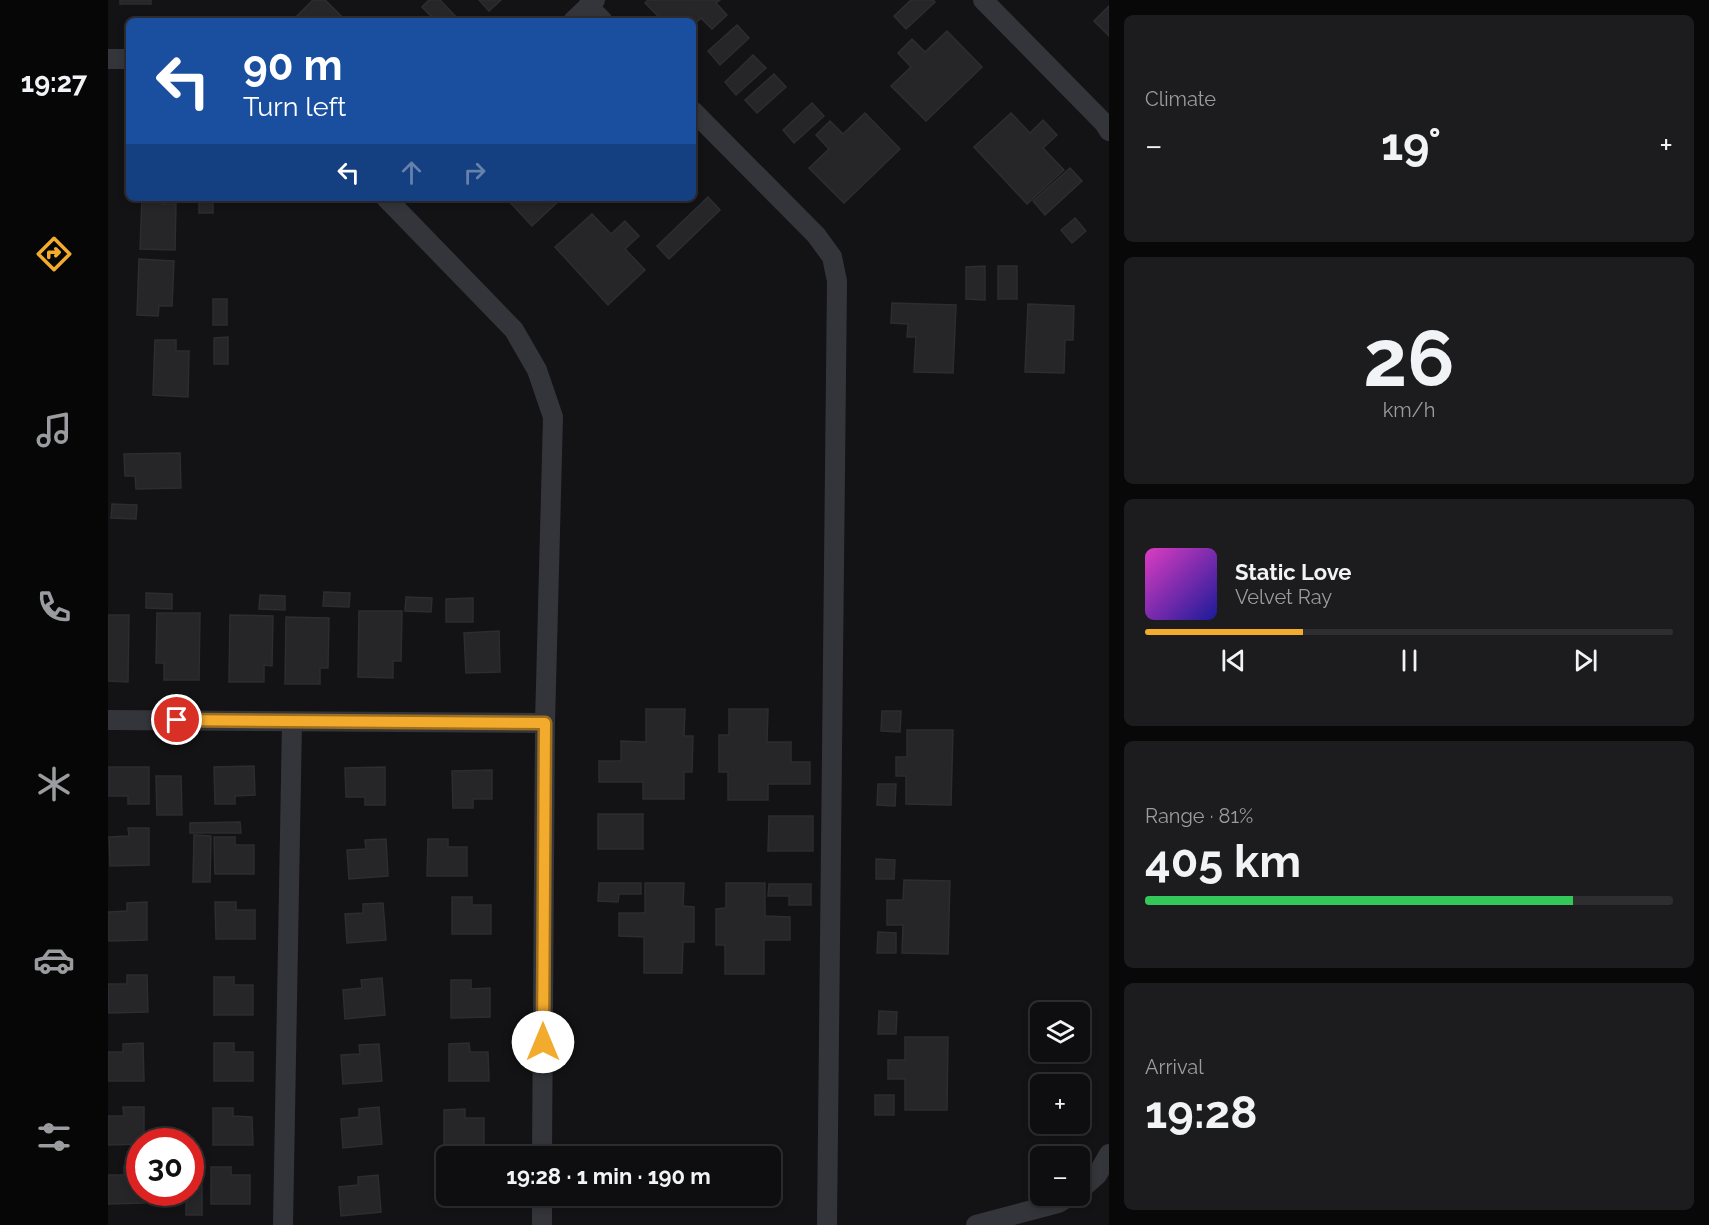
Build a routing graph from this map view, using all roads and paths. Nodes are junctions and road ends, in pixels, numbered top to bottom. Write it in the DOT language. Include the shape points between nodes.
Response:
graph roads {
  1 [pos="983,0"];
  2 [pos="592,3"];
  3 [pos="576,18"];
  4 [pos="601,18"];
  5 [pos="108,58"];
  6 [pos="126,59"];
  7 [pos="696,114"];
  8 [pos="1109,131"];
  9 [pos="391,201"];
  10 [pos="108,720"];
  11 [pos="292,722"];
  12 [pos="545,723"];
  13 [pos="542,1146"];
  14 [pos="1109,1154"];
  15 [pos="1090,1181"];
  16 [pos="542,1206"];
  17 [pos="1047,1206"];
  18 [pos="283,1225"];
  19 [pos="542,1225"];
  20 [pos="827,1225"];
  21 [pos="976,1225"];
  1 -- 8 [label="street"];
  2 -- 3 [label="street"];
  2 -- 4 [label="street"];
  5 -- 6 [label="street"];
  7 -- 20 [label="street" via="816,235 832,257 837,281"];
  9 -- 12 [label="street" via="514,330 537,370 553,417"];
  10 -- 11 [label="street"];
  11 -- 12 [label="street"];
  11 -- 18 [label="street"];
  12 -- 13 [label="street"];
  14 -- 15 [label="street"];
  16 -- 19 [label="street"];
  17 -- 21 [label="street"];
}
